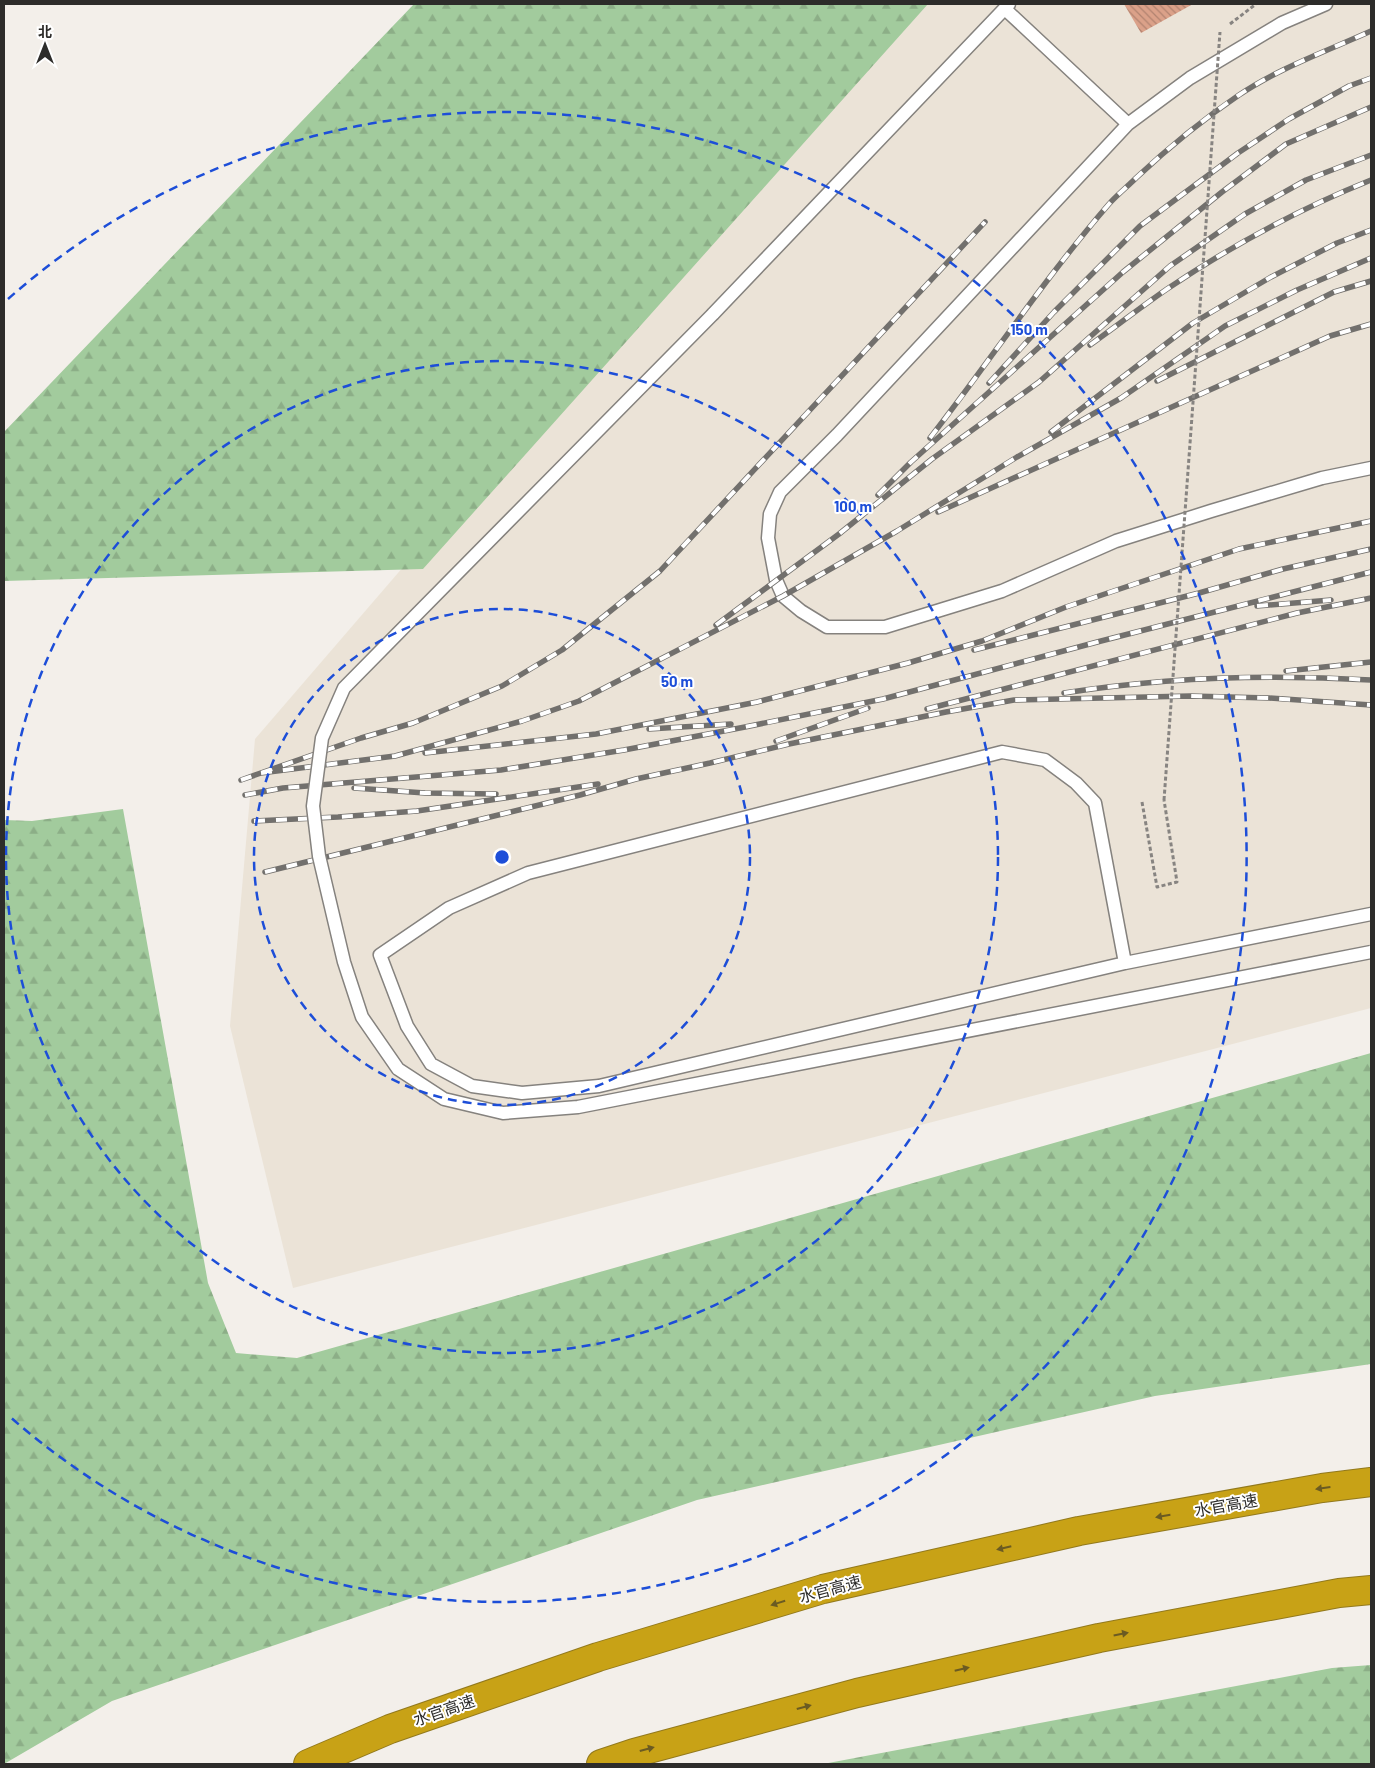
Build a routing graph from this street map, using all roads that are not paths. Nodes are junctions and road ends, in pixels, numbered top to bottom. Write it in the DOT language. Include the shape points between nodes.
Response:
graph roads {
  1 [pos="1326,4"];
  2 [pos="1007,6"];
  3 [pos="1128,124"];
  4 [pos="1371,468"];
  5 [pos="1371,914"];
  6 [pos="1371,952"];
  7 [pos="1125,963"];
  8 [pos="1371,1482"];
  9 [pos="1371,1590"];
  10 [pos="308,1764"];
  11 [pos="601,1764"];
  1 -- 3 [label="lane" via="1282,24 1190,78"];
  2 -- 3 [label="lane"];
  2 -- 6 [label="lane, bridge" via="713,314 344,688 322,738 313,806 319,856 344,962 362,1018 398,1069 444,1099 503,1113 578,1106"];
  3 -- 4 [label="lane" via="831,442 780,492 770,514 768,538 776,580 783,596 828,627 885,627 1002,591 1126,538 1322,478"];
  5 -- 7 [label="lane"];
  7 -- 7 [label="lane" via="1095,803 1076,783 1045,760 1002,752 528,873 449,908 380,955 407,1026 431,1064 472,1086 522,1093 599,1086"];
  8 -- 10 [label="highway, 水官高速, one-way" via="1079,1531 823,1589 598,1657 390,1729"];
  11 -- 9 [label="highway, one-way" via="634,1752 856,1693 1080,1642 1339,1593"];
}
